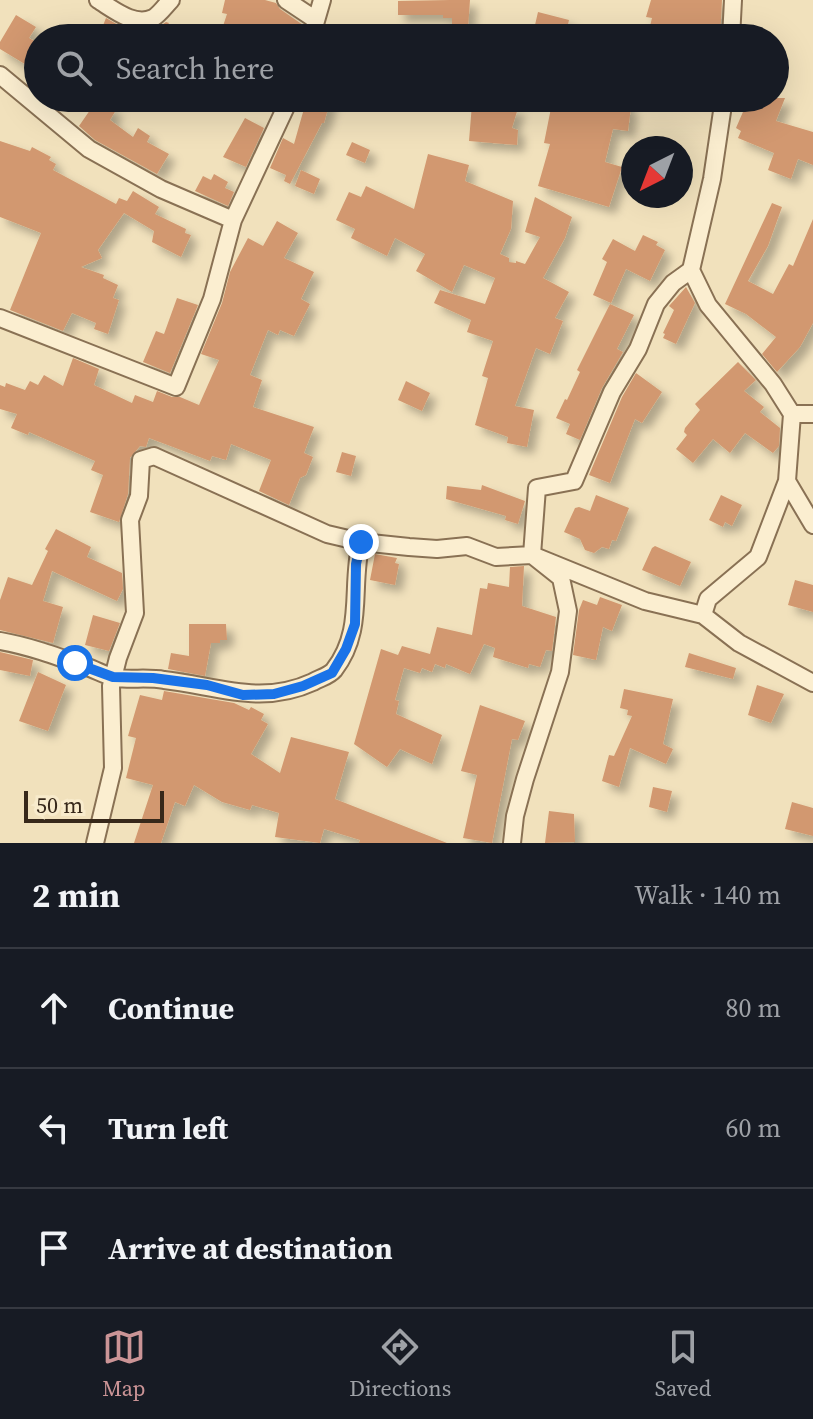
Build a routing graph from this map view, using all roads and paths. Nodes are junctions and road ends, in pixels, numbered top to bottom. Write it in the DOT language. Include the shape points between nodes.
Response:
graph roads {
  1 [pos="98,0"];
  2 [pos="171,0"];
  3 [pos="286,0"];
  4 [pos="322,0"];
  5 [pos="733,0"];
  6 [pos="316,20"];
  7 [pos="315,24"];
  8 [pos="732,24"];
  9 [pos="0,75"];
  10 [pos="24,95"];
  11 [pos="44,112"];
  12 [pos="283,112"];
  13 [pos="722,112"];
  14 [pos="233,220"];
  15 [pos="691,270"];
  16 [pos="0,318"];
  17 [pos="792,414"];
  18 [pos="813,414"];
  19 [pos="787,481"];
  20 [pos="813,525"];
  21 [pos="361,542"];
  22 [pos="532,555"];
  23 [pos="703,615"];
  24 [pos="0,641"];
  25 [pos="113,677"];
  26 [pos="813,683"];
  27 [pos="95,843"];
  28 [pos="512,843"];
  1 -- 2 [label="street" via="138,20 153,18"];
  3 -- 6 [label="street"];
  4 -- 6 [label="street"];
  5 -- 8 [label="street"];
  6 -- 7 [label="street"];
  9 -- 10 [label="street"];
  11 -- 14 [label="street" via="89,149 161,189"];
  12 -- 14 [label="street"];
  13 -- 15 [label="street"];
  14 -- 16 [label="street" via="212,299 176,387"];
  15 -- 17 [label="street" via="708,305"];
  15 -- 22 [label="street" via="656,304 574,481 537,488"];
  17 -- 18 [label="street"];
  17 -- 19 [label="street"];
  19 -- 20 [label="street"];
  19 -- 23 [label="street" via="758,557 708,599"];
  21 -- 22 [label="street" via="437,549 467,546 496,557"];
  21 -- 25 [label="street" via="355,624 332,673 274,694 243,695 207,685"];
  21 -- 25 [label="street" via="327,534 165,459 141,460 139,496 130,520 135,613"];
  22 -- 23 [label="street" via="645,601"];
  22 -- 28 [label="street" via="561,578 568,611 560,672 525,779"];
  23 -- 26 [label="street" via="739,643"];
  24 -- 25 [label="street"];
  25 -- 27 [label="street" via="113,768"];
}
